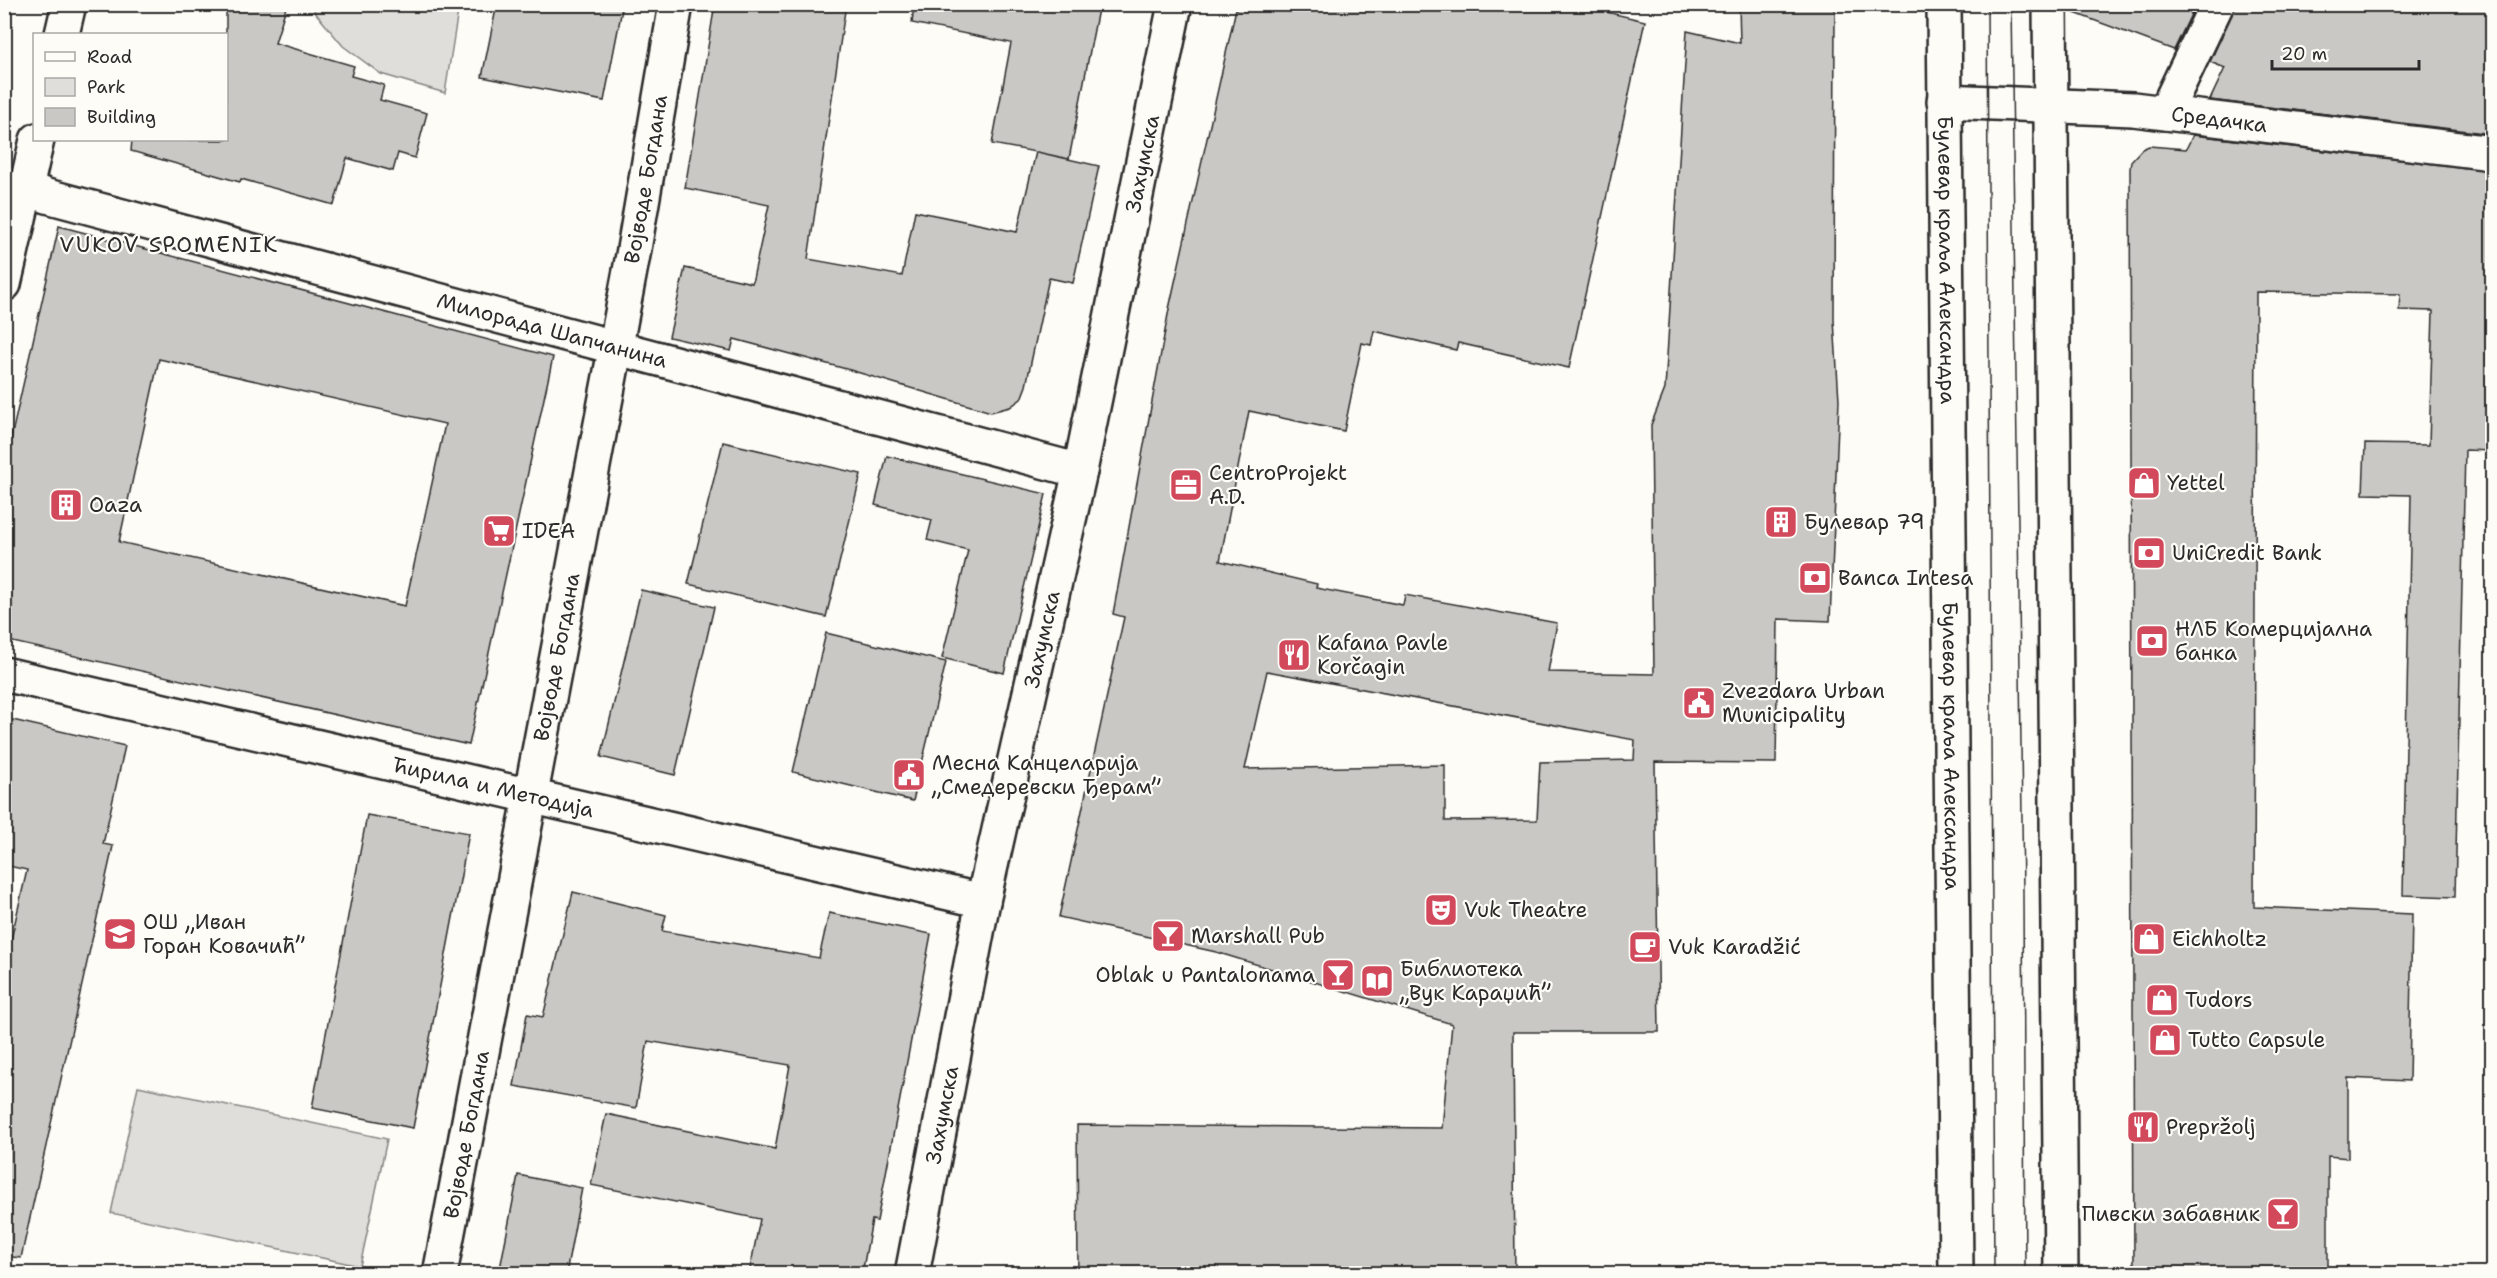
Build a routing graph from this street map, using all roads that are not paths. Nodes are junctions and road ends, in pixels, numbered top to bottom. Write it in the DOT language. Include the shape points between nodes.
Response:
graph roads {
  1 [pos="69,4"];
  2 [pos="676,4"];
  3 [pos="1176,4"];
  4 [pos="1944,4"];
  5 [pos="2050,4"];
  6 [pos="2217,4"];
  7 [pos="62,33"];
  8 [pos="1944,101"];
  9 [pos="2051,104"];
  10 [pos="2164,113"];
  11 [pos="37,141"];
  12 [pos="2493,153"];
  13 [pos="25,188"];
  14 [pos="4,284"];
  15 [pos="615,347"];
  16 [pos="1080,471"];
  17 [pos="4,674"];
  18 [pos="532,796"];
  19 [pos="983,901"];
  20 [pos="440,1274"];
  21 [pos="912,1274"];
  22 [pos="1956,1274"];
  23 [pos="2061,1274"];
  1 -- 7 [label="street"];
  2 -- 15 [label="street, Војводе Богдана"];
  3 -- 16 [label="street, Захумска"];
  4 -- 8 [label="street, Булевар краља Александра"];
  5 -- 9 [label="street"];
  6 -- 10 [label="street"];
  8 -- 9 [label="street, Средачка"];
  8 -- 22 [label="street, Булевар краља Александра"];
  9 -- 10 [label="street, Средачка"];
  9 -- 23 [label="street"];
  10 -- 12 [label="street, Средачка"];
  11 -- 13 [label="street"];
  13 -- 14 [label="street"];
  13 -- 15 [label="street, Милорада Шапчанина"];
  15 -- 16 [label="street, Милорада Шапчанина"];
  15 -- 18 [label="street, Војводе Богдана"];
  16 -- 19 [label="street, Захумска"];
  17 -- 18 [label="street, Ћирила и Методија"];
  18 -- 19 [label="street, Ћирила и Методија"];
  18 -- 20 [label="street, Војводе Богдана"];
  19 -- 21 [label="street, Захумска"];
}
